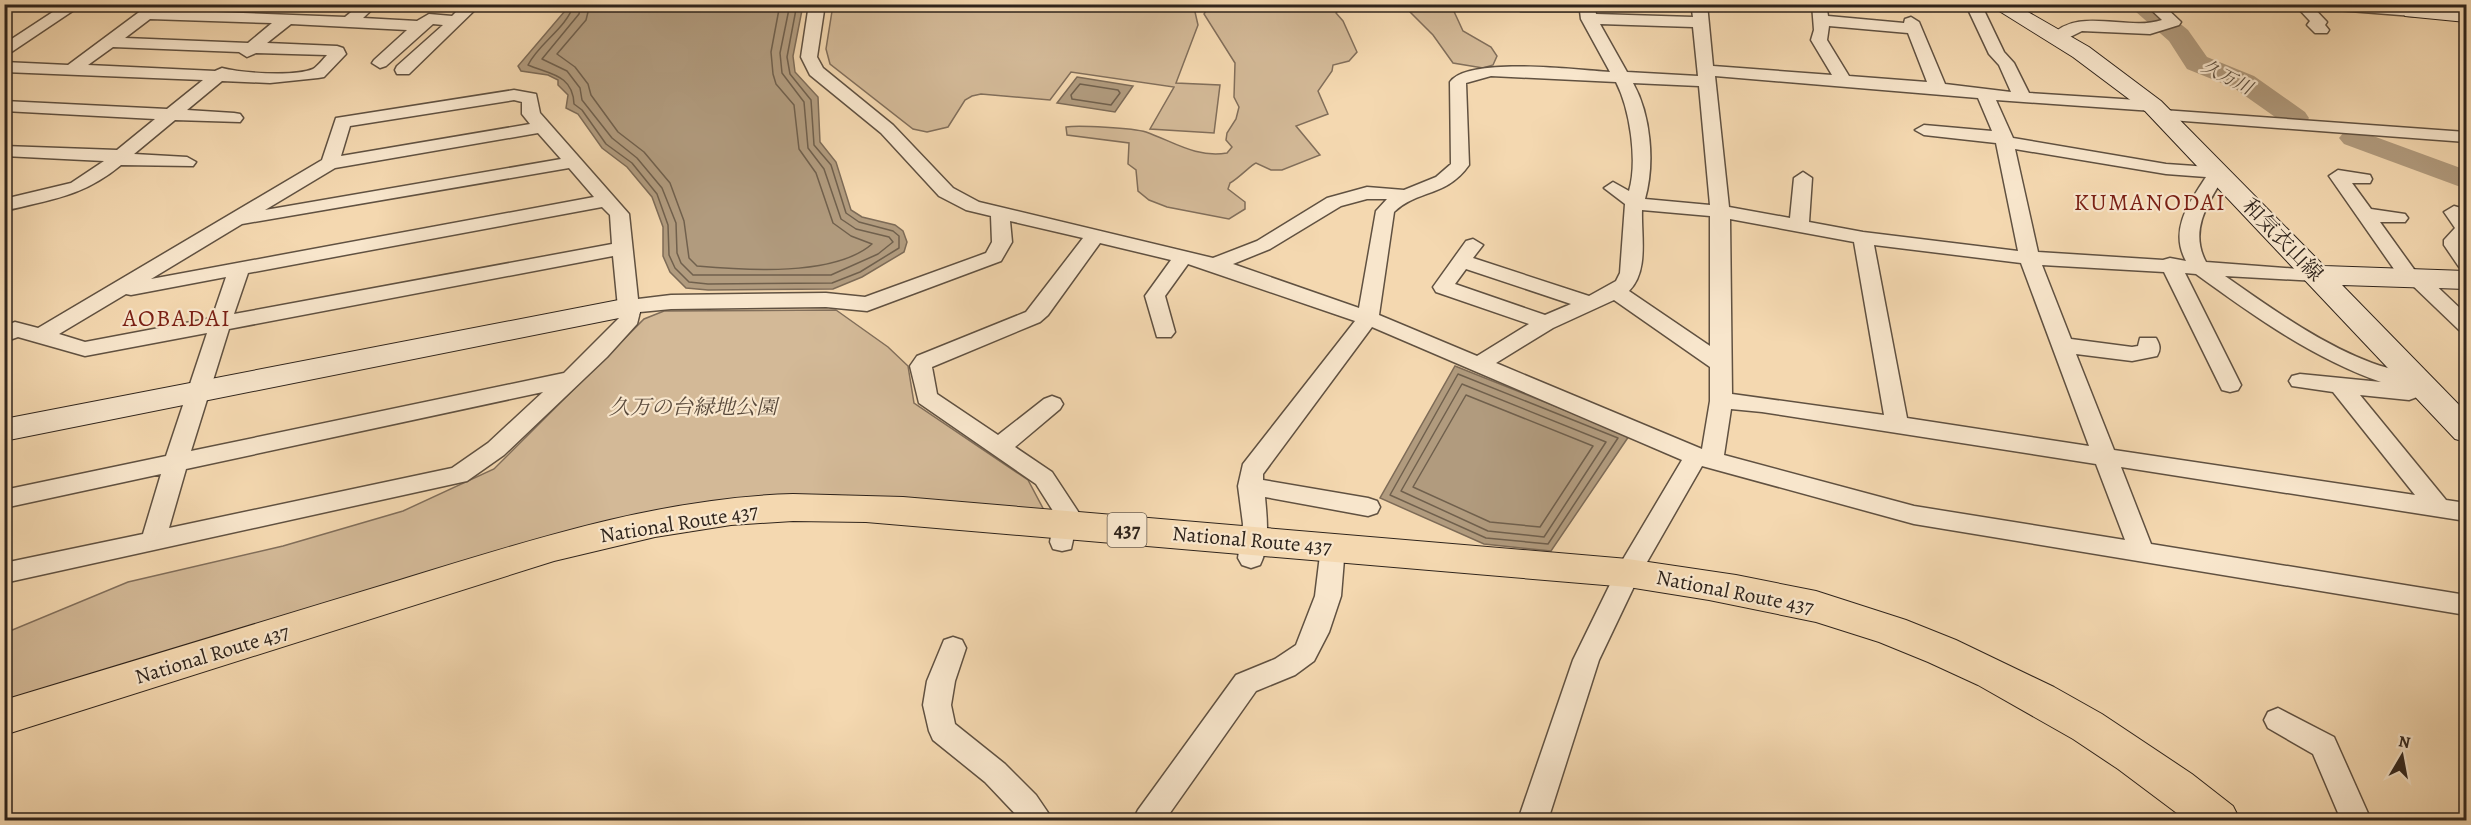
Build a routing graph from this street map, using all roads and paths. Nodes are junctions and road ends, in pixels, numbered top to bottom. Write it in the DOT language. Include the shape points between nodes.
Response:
graph roads {
  1 [pos="76,4"];
  2 [pos="371,4"];
  3 [pos="474,4"];
  4 [pos="817,4"];
  5 [pos="1699,4"];
  6 [pos="2152,4"];
  7 [pos="2301,4"];
  8 [pos="2324,4"];
  9 [pos="1986,5"];
  10 [pos="1521,6"];
  11 [pos="2410,8"];
  12 [pos="155,9"];
  13 [pos="1587,10"];
  14 [pos="1820,12"];
  15 [pos="2466,16"];
  16 [pos="287,19"];
  17 [pos="457,21"];
  18 [pos="349,22"];
  19 [pos="1700,22"];
  20 [pos="421,26"];
  21 [pos="2321,30"];
  22 [pos="2058,38"];
  23 [pos="110,42"];
  24 [pos="252,48"];
  25 [pos="4,52"];
  26 [pos="386,53"];
  27 [pos="4,67"];
  28 [pos="71,70"];
  29 [pos="403,70"];
  30 [pos="1620,76"];
  31 [pos="1706,76"];
  32 [pos="216,77"];
  33 [pos="1844,80"];
  34 [pos="1938,88"];
  35 [pos="1985,95"];
  36 [pos="2023,98"];
  37 [pos="4,106"];
  38 [pos="2158,111"];
  39 [pos="171,114"];
  40 [pos="234,118"];
  41 [pos="543,127"];
  42 [pos="1924,130"];
  43 [pos="2466,137"];
  44 [pos="2004,140"];
  45 [pos="4,151"];
  46 [pos="118,158"];
  47 [pos="188,162"];
  48 [pos="573,162"];
  49 [pos="330,163"];
  50 [pos="2218,172"];
  51 [pos="1803,178"];
  52 [pos="2363,179"];
  53 [pos="1613,188"];
  54 [pos="1409,196"];
  55 [pos="607,200"];
  56 [pos="1635,202"];
  57 [pos="5,205"];
  58 [pos="1720,211"];
  59 [pos="1000,212"];
  60 [pos="2454,212"];
  61 [pos="2365,214"];
  62 [pos="2398,218"];
  63 [pos="234,221"];
  64 [pos="1799,226"];
  65 [pos="1095,236"];
  66 [pos="1863,238"];
  67 [pos="623,248"];
  68 [pos="1183,257"];
  69 [pos="2029,258"];
  70 [pos="1214,264"];
  71 [pos="2170,264"];
  72 [pos="2199,267"];
  73 [pos="239,269"];
  74 [pos="2317,275"];
  75 [pos="2465,277"];
  76 [pos="2413,278"];
  77 [pos="1615,291"];
  78 [pos="118,292"];
  79 [pos="1590,303"];
  80 [pos="629,307"];
  81 [pos="1368,318"];
  82 [pos="1546,323"];
  83 [pos="220,324"];
  84 [pos="2466,325"];
  85 [pos="1164,332"];
  86 [pos="4,335"];
  87 [pos="41,336"];
  88 [pos="2148,343"];
  89 [pos="2062,345"];
  90 [pos="1479,364"];
  91 [pos="1721,364"];
  92 [pos="570,379"];
  93 [pos="2300,381"];
  94 [pos="2230,385"];
  95 [pos="2340,385"];
  96 [pos="2427,389"];
  97 [pos="197,392"];
  98 [pos="1721,401"];
  99 [pos="1052,404"];
  100 [pos="1897,425"];
  101 [pos="4,430"];
  102 [pos="2466,431"];
  103 [pos="999,447"];
  104 [pos="2105,457"];
  105 [pos="1704,458"];
  106 [pos="176,463"];
  107 [pos="1250,486"];
  108 [pos="4,499"];
  109 [pos="1368,507"];
  110 [pos="2439,508"];
  111 [pos="2466,512"];
  112 [pos="1064,534"];
  113 [pos="153,541"];
  114 [pos="1252,549"];
  115 [pos="2142,553"];
  116 [pos="1333,555"];
  117 [pos="4,573"];
  118 [pos="1625,581"];
  119 [pos="2466,605"];
  120 [pos="953,648"];
  121 [pos="4,718"];
  122 [pos="2278,720"];
  123 [pos="4,737"];
  124 [pos="1038,820"];
  125 [pos="1148,820"];
  126 [pos="1533,820"];
  127 [pos="2187,820"];
  128 [pos="2218,820"];
  129 [pos="2356,820"];
  1 -- 25 [label="street"];
  2 -- 18 [label="street"];
  3 -- 17 [label="street"];
  4 -- 59 [label="street" via="809,57 816,71 887,129 946,192 974,206"];
  5 -- 19 [label="street"];
  6 -- 22 [label="street" via="2173,22 2151,29 2082,26 2070,28"];
  7 -- 21 [label="street" via="2319,22 2315,25"];
  8 -- 11 [label="street"];
  9 -- 22 [label="main road, 和気衣山線"];
  9 -- 36 [label="street" via="1997,54 2006,63"];
  10 -- 13 [label="street"];
  11 -- 15 [label="main road"];
  12 -- 16 [label="street"];
  12 -- 23 [label="street"];
  13 -- 19 [label="street"];
  13 -- 30 [label="street"];
  14 -- 33 [label="street" via="1822,30 1818,40"];
  14 -- 34 [label="street" via="1912,26"];
  16 -- 18 [label="street"];
  16 -- 24 [label="street"];
  17 -- 20 [label="street" via="429,20"];
  17 -- 29 [label="street"];
  18 -- 20 [label="street"];
  19 -- 31 [label="street"];
  20 -- 26 [label="street"];
  22 -- 38 [label="main road, 和気衣山線" via="2120,79"];
  23 -- 24 [label="street"];
  23 -- 28 [label="street"];
  24 -- 32 [label="street"];
  24 -- 32 [label="street" via="338,54 318,73 270,78"];
  27 -- 28 [label="street"];
  28 -- 32 [label="street"];
  30 -- 31 [label="street"];
  30 -- 54 [label="street" via="1491,71 1464,77 1458,82 1460,165 1454,175 1440,184"];
  30 -- 56 [label="street" via="1639,125 1641,181"];
  31 -- 33 [label="street"];
  31 -- 58 [label="street"];
  32 -- 39 [label="street"];
  33 -- 34 [label="street"];
  34 -- 35 [label="street"];
  35 -- 36 [label="street"];
  35 -- 44 [label="street"];
  36 -- 38 [label="street"];
  37 -- 39 [label="street"];
  38 -- 43 [label="street"];
  38 -- 50 [label="main road, 和気衣山線"];
  39 -- 40 [label="street"];
  39 -- 46 [label="street"];
  41 -- 48 [label="street"];
  41 -- 49 [label="street"];
  41 -- 49 [label="street" via="531,114 530,98 522,95 342,122"];
  42 -- 44 [label="street"];
  44 -- 50 [label="street" via="2166,169"];
  44 -- 69 [label="street"];
  45 -- 46 [label="street"];
  46 -- 47 [label="street"];
  46 -- 57 [label="street" via="77,187"];
  48 -- 55 [label="street"];
  48 -- 63 [label="street"];
  49 -- 63 [label="street"];
  50 -- 72 [label="street" via="2188,227 2187,243"];
  50 -- 74 [label="main road, 和気衣山線"];
  51 -- 64 [label="street"];
  52 -- 61 [label="street" via="2338,176"];
  53 -- 56 [label="street"];
  54 -- 70 [label="street" via="1368,193 1325,204 1267,243"];
  54 -- 81 [label="street" via="1385,211"];
  55 -- 67 [label="street" via="619,214"];
  55 -- 73 [label="street"];
  56 -- 58 [label="street" via="1662,208"];
  56 -- 77 [label="street" via="1630,273 1624,285"];
  58 -- 64 [label="street"];
  58 -- 91 [label="street"];
  59 -- 65 [label="street"];
  59 -- 80 [label="street" via="1002,242 994,257 867,304 826,300 671,302"];
  60 -- 75 [label="street" via="2465,229 2454,240"];
  61 -- 62 [label="street"];
  61 -- 76 [label="street"];
  63 -- 78 [label="street"];
  64 -- 66 [label="street"];
  65 -- 68 [label="street"];
  65 -- 103 [label="street" via="1033,316 921,366 927,398"];
  66 -- 69 [label="street"];
  66 -- 100 [label="street"];
  67 -- 80 [label="street"];
  67 -- 83 [label="street"];
  68 -- 70 [label="street"];
  68 -- 85 [label="street" via="1155,296"];
  69 -- 71 [label="street"];
  69 -- 89 [label="street"];
  70 -- 81 [label="street"];
  71 -- 72 [label="street"];
  71 -- 94 [label="street"];
  72 -- 74 [label="street"];
  72 -- 96 [label="street" via="2332,353"];
  73 -- 78 [label="street"];
  73 -- 83 [label="street"];
  74 -- 76 [label="main road"];
  74 -- 96 [label="main road, 和気衣山線"];
  75 -- 76 [label="main road"];
  76 -- 84 [label="street"];
  77 -- 79 [label="street"];
  77 -- 91 [label="street"];
  78 -- 87 [label="street"];
  79 -- 82 [label="street"];
  79 -- 82 [label="street" via="1467,253 1443,287"];
  80 -- 92 [label="street" via="630,319 621,330"];
  80 -- 97 [label="main road"];
  81 -- 90 [label="street"];
  81 -- 107 [label="street" via="1255,464"];
  82 -- 90 [label="street"];
  83 -- 87 [label="street" via="85,349"];
  83 -- 97 [label="street"];
  86 -- 87 [label="street" via="15,329"];
  88 -- 89 [label="street" via="2149,351 2132,354"];
  89 -- 104 [label="street"];
  90 -- 105 [label="street"];
  91 -- 98 [label="street"];
  92 -- 106 [label="street"];
  92 -- 113 [label="street" via="496,449 459,475"];
  93 -- 95 [label="street"];
  95 -- 96 [label="street"];
  95 -- 110 [label="street"];
  96 -- 102 [label="main road, 和気衣山線"];
  97 -- 101 [label="main road"];
  97 -- 106 [label="street"];
  98 -- 100 [label="street"];
  98 -- 105 [label="street"];
  99 -- 103 [label="street"];
  100 -- 104 [label="street"];
  103 -- 112 [label="street" via="1044,478 1067,513"];
  104 -- 110 [label="street"];
  104 -- 115 [label="street"];
  105 -- 115 [label="street" via="1914,515"];
  105 -- 118 [label="street"];
  106 -- 108 [label="street"];
  106 -- 113 [label="street"];
  107 -- 109 [label="street"];
  107 -- 114 [label="street" via="1256,524"];
  110 -- 111 [label="street"];
  112 -- 114 [label="highway, National Route 437 / 437"];
  112 -- 121 [label="highway, National Route 437 / 437" via="903,510 799,507 705,515 630,528 554,547"];
  112 -- 123 [label="highway, National Route 437 / 437" via="794,524 703,531 630,544 555,563"];
  113 -- 117 [label="street"];
  114 -- 116 [label="highway, National Route 437 / 437"];
  115 -- 119 [label="street"];
  116 -- 118 [label="highway, National Route 437 / 437"];
  116 -- 125 [label="street" via="1323,614 1305,653 1285,667 1246,683"];
  118 -- 126 [label="street" via="1586,660"];
  118 -- 127 [label="highway, National Route 437 / 437" via="1802,623 1946,674 2066,737"];
  118 -- 128 [label="highway, National Route 437 / 437" via="1740,589 1843,614 1941,652 2036,697 2106,739"];
  120 -- 124 [label="street" via="940,681 937,705 943,731 995,773"];
  122 -- 129 [label="street" via="2324,746"];
}
